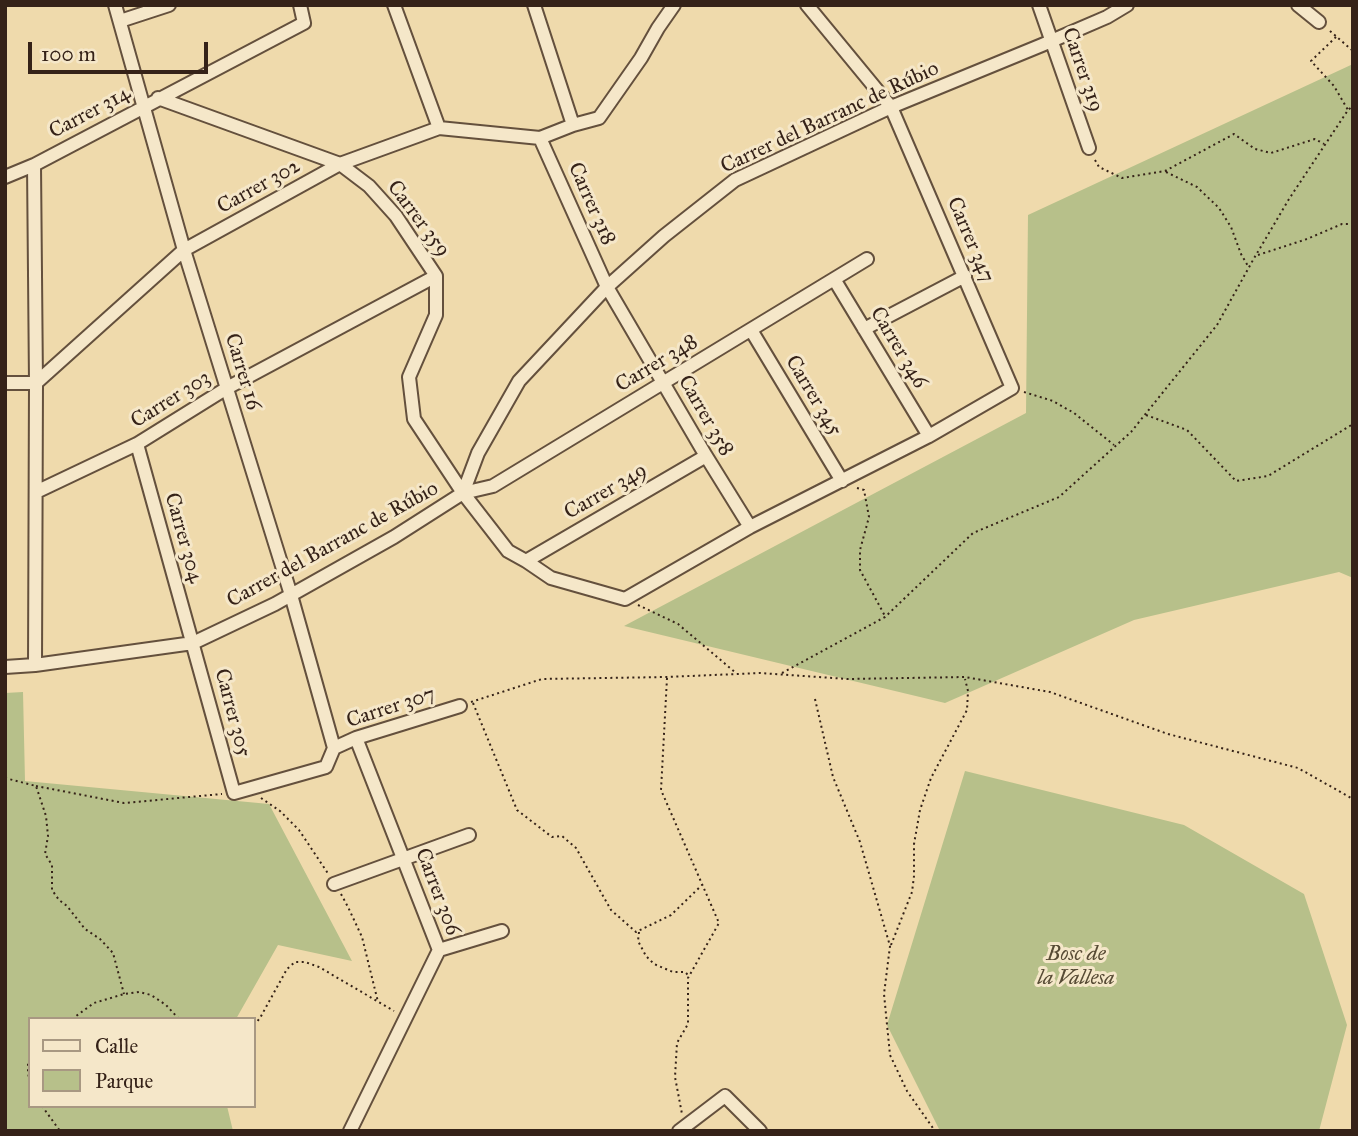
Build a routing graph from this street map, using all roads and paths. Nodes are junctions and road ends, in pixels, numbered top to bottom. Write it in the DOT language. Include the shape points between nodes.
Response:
graph roads {
  1 [pos="115,5"];
  2 [pos="169,5"];
  3 [pos="300,5"];
  4 [pos="394,5"];
  5 [pos="534,5"];
  6 [pos="674,5"];
  7 [pos="807,5"];
  8 [pos="1039,5"];
  9 [pos="1127,5"];
  10 [pos="1297,5"];
  11 [pos="120,21"];
  12 [pos="1319,22"];
  13 [pos="1336,37"];
  14 [pos="1051,41"];
  15 [pos="1353,51"];
  16 [pos="158,98"];
  17 [pos="143,106"];
  18 [pos="1353,106"];
  19 [pos="891,107"];
  20 [pos="1348,110"];
  21 [pos="573,125"];
  22 [pos="439,128"];
  23 [pos="540,138"];
  24 [pos="1325,145"];
  25 [pos="1089,148"];
  26 [pos="34,164"];
  27 [pos="340,164"];
  28 [pos="1165,171"];
  29 [pos="5,177"];
  30 [pos="1353,224"];
  31 [pos="184,250"];
  32 [pos="1255,256"];
  33 [pos="867,259"];
  34 [pos="1249,267"];
  35 [pos="436,276"];
  36 [pos="965,276"];
  37 [pos="834,279"];
  38 [pos="607,287"];
  39 [pos="864,329"];
  40 [pos="751,330"];
  41 [pos="5,383"];
  42 [pos="36,383"];
  43 [pos="664,383"];
  44 [pos="227,388"];
  45 [pos="1012,388"];
  46 [pos="1145,415"];
  47 [pos="1353,424"];
  48 [pos="929,436"];
  49 [pos="137,444"];
  50 [pos="1115,446"];
  51 [pos="706,456"];
  52 [pos="842,481"];
  53 [pos="36,492"];
  54 [pos="463,493"];
  55 [pos="750,527"];
  56 [pos="526,561"];
  57 [pos="290,595"];
  58 [pos="625,599"];
  59 [pos="885,617"];
  60 [pos="193,643"];
  61 [pos="35,665"];
  62 [pos="5,667"];
  63 [pos="782,673"];
  64 [pos="737,674"];
  65 [pos="667,677"];
  66 [pos="965,677"];
  67 [pos="816,699"];
  68 [pos="466,704"];
  69 [pos="356,737"];
  70 [pos="334,748"];
  71 [pos="5,778"];
  72 [pos="36,786"];
  73 [pos="234,793"];
  74 [pos="258,796"];
  75 [pos="1353,799"];
  76 [pos="469,835"];
  77 [pos="404,859"];
  78 [pos="334,884"];
  79 [pos="702,885"];
  80 [pos="502,931"];
  81 [pos="639,931"];
  82 [pos="891,946"];
  83 [pos="439,950"];
  84 [pos="689,976"];
  85 [pos="124,994"];
  86 [pos="378,1002"];
  87 [pos="75,1017"];
  88 [pos="177,1017"];
  89 [pos="406,1018"];
  90 [pos="256,1023"];
  91 [pos="43,1108"];
  92 [pos="682,1129"];
  93 [pos="60,1131"];
  94 [pos="350,1131"];
  95 [pos="761,1131"];
  96 [pos="935,1131"];
  1 -- 11 [label="street, Carrer 16"];
  2 -- 11 [label="street"];
  3 -- 16 [label="street, Carrer 314" via="304,23"];
  4 -- 22 [label="street"];
  5 -- 21 [label="street"];
  6 -- 21 [label="street, Carrer 302" via="600,118"];
  7 -- 19 [label="street, Carrer 347"];
  8 -- 14 [label="street, Carrer 319"];
  9 -- 14 [label="street, Carrer del Barranc de Rúbio"];
  10 -- 12 [label="street"];
  11 -- 17 [label="street, Carrer 16"];
  12 -- 13 [label="path"];
  13 -- 15 [label="path"];
  13 -- 20 [label="path" via="1311,61"];
  14 -- 19 [label="street, Carrer del Barranc de Rúbio"];
  14 -- 25 [label="street, Carrer 319"];
  16 -- 17 [label="street, Carrer 314"];
  16 -- 27 [label="street, Carrer 359"];
  17 -- 26 [label="street, Carrer 314"];
  17 -- 31 [label="street, Carrer 16"];
  18 -- 20 [label="path"];
  19 -- 36 [label="street, Carrer 347"];
  19 -- 38 [label="street, Carrer del Barranc de Rúbio" via="735,180"];
  20 -- 24 [label="path"];
  21 -- 23 [label="street, Carrer 302"];
  22 -- 23 [label="street, Carrer 302"];
  22 -- 27 [label="street, Carrer 302"];
  23 -- 38 [label="street, Carrer 318"];
  24 -- 28 [label="path" via="1315,139 1271,153 1255,149 1234,134"];
  24 -- 32 [label="path"];
  25 -- 28 [label="path" via="1099,167 1122,178"];
  26 -- 29 [label="street, Carrer 314"];
  26 -- 42 [label="street"];
  27 -- 31 [label="street, Carrer 302"];
  27 -- 35 [label="street, Carrer 359" via="369,186 396,216"];
  28 -- 34 [label="path" via="1197,187 1219,208"];
  30 -- 32 [label="path"];
  31 -- 42 [label="street, Carrer 302"];
  31 -- 44 [label="street, Carrer 16"];
  32 -- 34 [label="path"];
  33 -- 37 [label="street, Carrer 348"];
  34 -- 46 [label="path" via="1217,325"];
  35 -- 44 [label="street, Carrer 303"];
  35 -- 54 [label="street, Carrer 359" via="436,315 409,377 412,405 414,419"];
  36 -- 39 [label="street"];
  36 -- 45 [label="street, Carrer 347"];
  37 -- 39 [label="street, Carrer 346"];
  37 -- 40 [label="street, Carrer 348"];
  38 -- 43 [label="street, Carrer 358"];
  38 -- 54 [label="street, Carrer del Barranc de Rúbio" via="519,381 478,453"];
  39 -- 48 [label="street, Carrer 346"];
  40 -- 43 [label="street, Carrer 348"];
  40 -- 52 [label="street, Carrer 345"];
  41 -- 42 [label="street"];
  42 -- 53 [label="street"];
  43 -- 51 [label="street, Carrer 358"];
  43 -- 54 [label="street, Carrer 348" via="493,486"];
  44 -- 49 [label="street, Carrer 303"];
  44 -- 57 [label="street, Carrer 16"];
  45 -- 48 [label="street"];
  45 -- 50 [label="path" via="1053,401"];
  46 -- 47 [label="path" via="1187,430 1236,481 1268,476"];
  46 -- 50 [label="path"];
  48 -- 52 [label="street"];
  49 -- 53 [label="street, Carrer 303"];
  49 -- 60 [label="street, Carrer 304"];
  50 -- 59 [label="path" via="1059,497 973,533"];
  51 -- 55 [label="street, Carrer 358"];
  51 -- 56 [label="street, Carrer 349"];
  52 -- 55 [label="street"];
  52 -- 59 [label="path" via="864,490 869,517 860,570"];
  53 -- 61 [label="street"];
  54 -- 56 [label="street, Carrer 359" via="508,551"];
  54 -- 57 [label="street, Carrer del Barranc de Rúbio"];
  55 -- 58 [label="street"];
  56 -- 58 [label="street, Carrer 359" via="551,578"];
  57 -- 60 [label="street, Carrer del Barranc de Rúbio"];
  57 -- 70 [label="street, Carrer 16"];
  58 -- 64 [label="path" via="678,624"];
  59 -- 63 [label="path"];
  60 -- 61 [label="street, Carrer del Barranc de Rúbio"];
  60 -- 73 [label="street, Carrer 305"];
  61 -- 62 [label="street, Carrer del Barranc de Rúbio"];
  63 -- 64 [label="path"];
  63 -- 66 [label="path" via="847,679"];
  64 -- 65 [label="path"];
  65 -- 68 [label="path" via="541,679"];
  65 -- 79 [label="path" via="661,790"];
  66 -- 75 [label="path" via="1050,692 1168,734 1298,768"];
  66 -- 82 [label="path" via="967,710 931,778 920,810 912,892"];
  67 -- 82 [label="path" via="833,777 860,842"];
  68 -- 69 [label="street, Carrer 307"];
  68 -- 81 [label="path" via="517,810 552,837 562,836 576,848 611,910"];
  69 -- 70 [label="street, Carrer 307"];
  69 -- 77 [label="street, Carrer 306"];
  70 -- 73 [label="street, Carrer 307" via="326,767"];
  71 -- 72 [label="path"];
  72 -- 73 [label="path" via="124,803"];
  72 -- 85 [label="path" via="46,816 45,854 52,865 52,890 113,953"];
  74 -- 78 [label="path" via="299,830"];
  76 -- 77 [label="street"];
  77 -- 78 [label="street"];
  77 -- 83 [label="street, Carrer 306"];
  78 -- 86 [label="path" via="362,937"];
  79 -- 81 [label="path" via="671,915"];
  79 -- 84 [label="path" via="719,923"];
  80 -- 83 [label="street"];
  81 -- 84 [label="path" via="638,941 654,964"];
  82 -- 96 [label="path" via="884,994 890,1055 907,1091"];
  83 -- 89 [label="street, Carrer 306"];
  84 -- 92 [label="path" via="688,1024 676,1055"];
  85 -- 87 [label="path" via="94,1003"];
  85 -- 88 [label="path" via="151,995"];
  86 -- 89 [label="path"];
  86 -- 90 [label="path" via="318,967 295,962"];
  89 -- 94 [label="street, Carrer 306"];
  91 -- 93 [label="path"];
  92 -- 95 [label="street" via="725,1096"];
}
